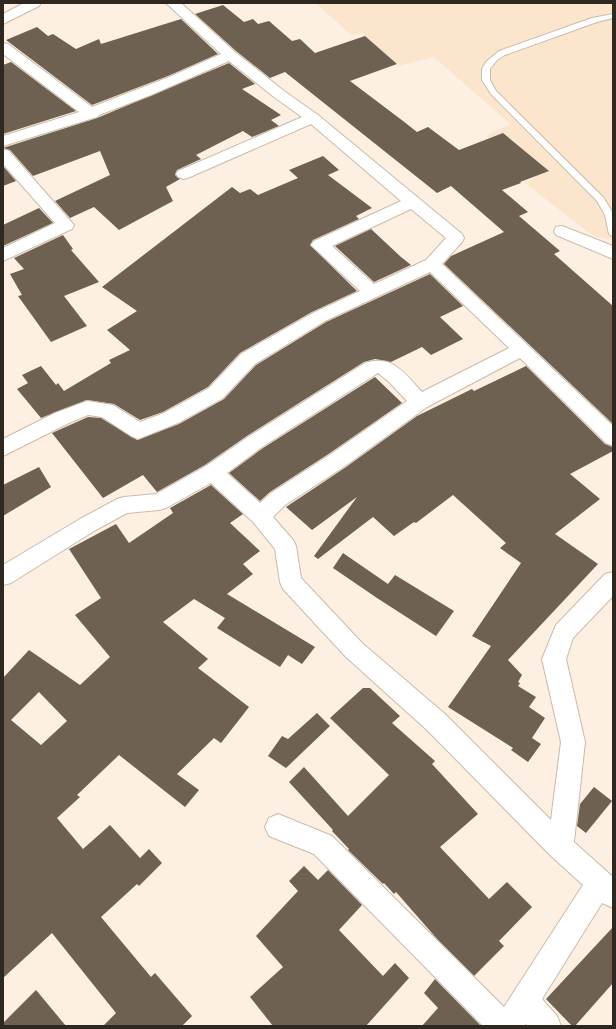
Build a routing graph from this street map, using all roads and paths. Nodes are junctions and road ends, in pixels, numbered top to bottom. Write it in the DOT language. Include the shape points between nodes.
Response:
graph roads {
  1 [pos="34,3"];
  2 [pos="173,3"];
  3 [pos="613,16"];
  4 [pos="3,20"];
  5 [pos="3,47"];
  6 [pos="230,55"];
  7 [pos="92,114"];
  8 [pos="313,118"];
  9 [pos="3,142"];
  10 [pos="3,154"];
  11 [pos="184,174"];
  12 [pos="412,202"];
  13 [pos="562,231"];
  14 [pos="613,234"];
  15 [pos="613,253"];
  16 [pos="3,255"];
  17 [pos="432,264"];
  18 [pos="372,292"];
  19 [pos="522,349"];
  20 [pos="420,402"];
  21 [pos="613,438"];
  22 [pos="3,448"];
  23 [pos="213,472"];
  24 [pos="260,516"];
  25 [pos="3,576"];
  26 [pos="613,581"];
  27 [pos="278,827"];
  28 [pos="560,847"];
  29 [pos="607,889"];
  30 [pos="525,1001"];
  31 [pos="503,1026"];
  32 [pos="508,1026"];
  33 [pos="547,1026"];
  1 -- 4 [label="street"];
  2 -- 6 [label="street"];
  3 -- 14 [label="lane" via="594,20 502,53 491,60 485,68 484,78 500,99 600,199 608,211"];
  5 -- 7 [label="street"];
  6 -- 7 [label="street" via="179,79"];
  6 -- 8 [label="street"];
  7 -- 9 [label="street"];
  8 -- 11 [label="street"];
  8 -- 12 [label="street"];
  10 -- 16 [label="street" via="66,226"];
  12 -- 17 [label="street" via="456,238"];
  12 -- 18 [label="street" via="320,245"];
  13 -- 15 [label="street"];
  17 -- 18 [label="street"];
  17 -- 19 [label="street"];
  18 -- 22 [label="street" via="319,317 248,359 216,393 151,427 138,431 106,410 87,408"];
  19 -- 20 [label="street"];
  19 -- 21 [label="street"];
  20 -- 23 [label="street" via="390,372 377,366 255,442"];
  20 -- 24 [label="street" via="278,499"];
  23 -- 24 [label="street"];
  23 -- 25 [label="street" via="159,502 124,505 87,524"];
  24 -- 28 [label="street" via="284,546 291,582 354,650 436,722"];
  26 -- 28 [label="street" via="564,632 554,658 573,742"];
  27 -- 31 [label="street" via="323,845"];
  28 -- 29 [label="street"];
  29 -- 30 [label="street"];
  30 -- 32 [label="street"];
  30 -- 33 [label="street"];
}
